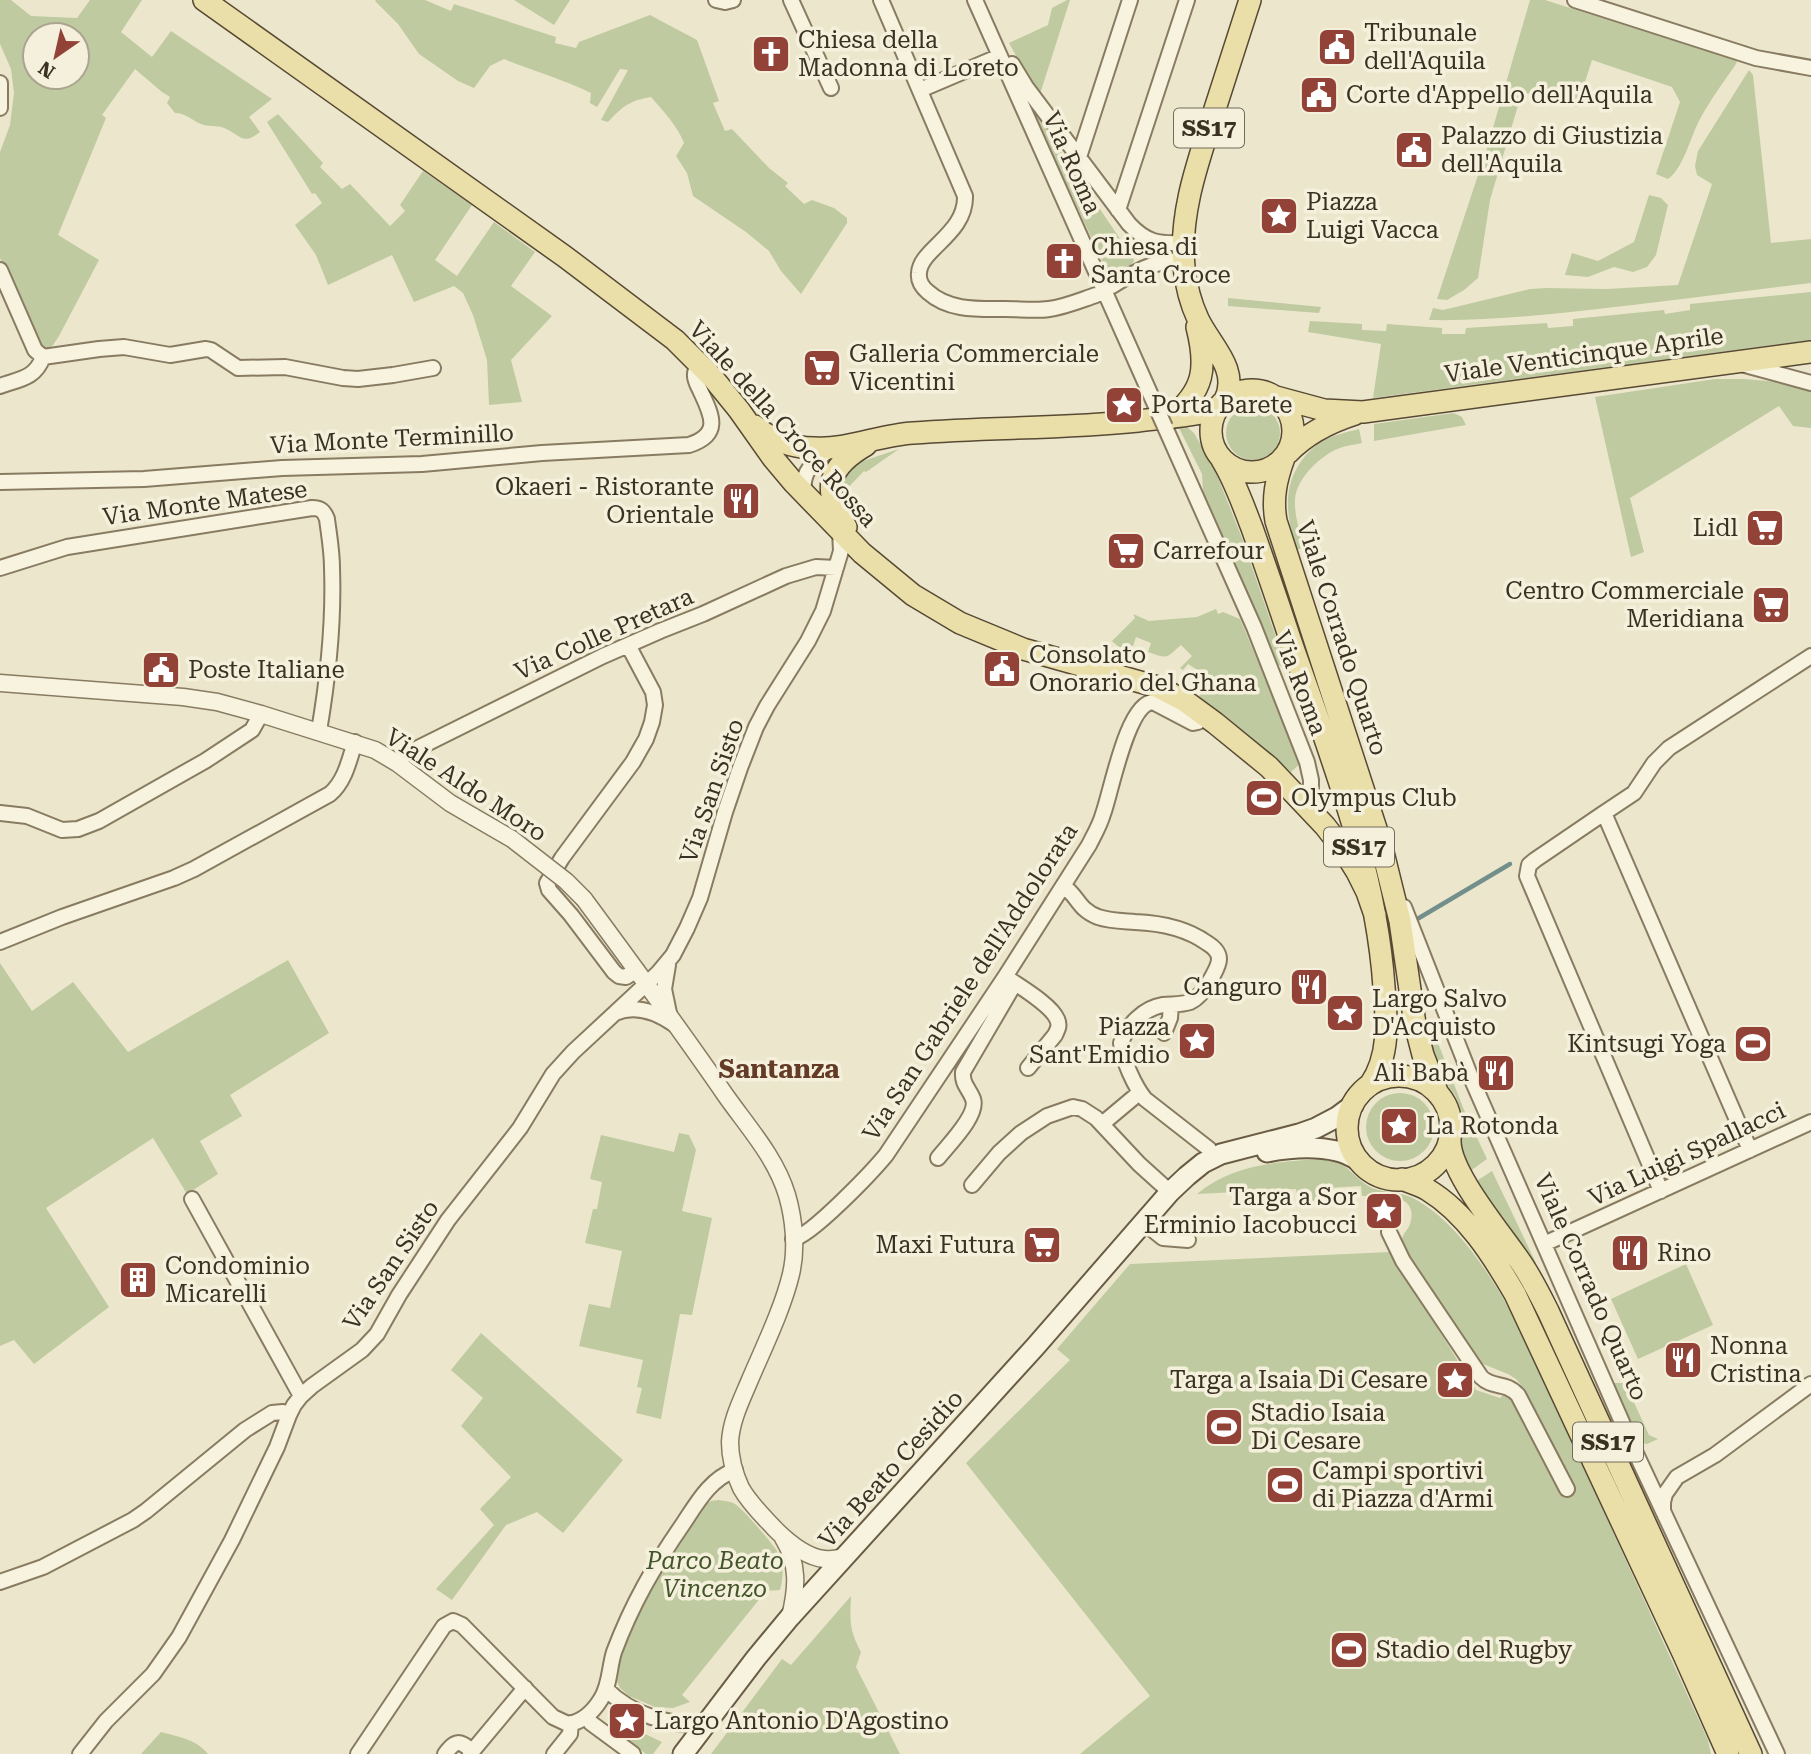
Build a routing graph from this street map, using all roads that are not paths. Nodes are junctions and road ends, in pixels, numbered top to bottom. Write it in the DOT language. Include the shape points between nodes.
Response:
graph roads {
  1 [pos="204,0"];
  2 [pos="716,0"];
  3 [pos="733,0"];
  4 [pos="792,0"];
  5 [pos="881,0"];
  6 [pos="975,0"];
  7 [pos="1129,0"];
  8 [pos="1187,0"];
  9 [pos="1250,0"];
  10 [pos="1575,0"];
  11 [pos="998,52"];
  12 [pos="1811,68"];
  13 [pos="0,83"];
  14 [pos="831,88"];
  15 [pos="920,90"];
  16 [pos="0,108"];
  17 [pos="1079,157"];
  18 [pos="1118,210"];
  19 [pos="1138,233"];
  20 [pos="1183,252"];
  21 [pos="1141,268"];
  22 [pos="0,270"];
  23 [pos="1112,286"];
  24 [pos="1096,295"];
  25 [pos="1192,305"];
  26 [pos="1214,346"];
  27 [pos="1811,352"];
  28 [pos="43,358"];
  29 [pos="1730,362"];
  30 [pos="701,365"];
  31 [pos="433,368"];
  32 [pos="1811,383"];
  33 [pos="0,386"];
  34 [pos="1270,394"];
  35 [pos="1221,405"];
  36 [pos="738,410"];
  37 [pos="1363,412"];
  38 [pos="1164,418"];
  39 [pos="881,438"];
  40 [pos="832,448"];
  41 [pos="1286,456"];
  42 [pos="1222,460"];
  43 [pos="0,482"];
  44 [pos="805,495"];
  45 [pos="840,531"];
  46 [pos="864,554"];
  47 [pos="837,566"];
  48 [pos="0,568"];
  49 [pos="628,645"];
  50 [pos="1811,656"];
  51 [pos="0,683"];
  52 [pos="261,714"];
  53 [pos="1205,715"];
  54 [pos="319,731"];
  55 [pos="355,743"];
  56 [pos="397,763"];
  57 [pos="1311,811"];
  58 [pos="0,813"];
  59 [pos="1604,813"];
  60 [pos="1389,873"];
  61 [pos="1063,886"];
  62 [pos="1375,915"];
  63 [pos="0,942"];
  64 [pos="670,959"];
  65 [pos="637,970"];
  66 [pos="1010,980"];
  67 [pos="648,984"];
  68 [pos="1171,1005"];
  69 [pos="614,1013"];
  70 [pos="674,1021"];
  71 [pos="1164,1032"];
  72 [pos="1028,1068"];
  73 [pos="1370,1085"];
  74 [pos="1139,1093"];
  75 [pos="1438,1094"];
  76 [pos="1353,1105"];
  77 [pos="1811,1122"];
  78 [pos="1102,1124"];
  79 [pos="1450,1140"];
  80 [pos="1750,1150"];
  81 [pos="1214,1157"];
  82 [pos="938,1158"];
  83 [pos="1359,1160"];
  84 [pos="1402,1179"];
  85 [pos="972,1185"];
  86 [pos="1661,1191"];
  87 [pos="1170,1192"];
  88 [pos="192,1199"];
  89 [pos="1143,1222"];
  90 [pos="1389,1232"];
  91 [pos="793,1239"];
  92 [pos="1188,1240"];
  93 [pos="1544,1244"];
  94 [pos="1811,1376"];
  95 [pos="1811,1384"];
  96 [pos="301,1396"];
  97 [pos="289,1415"];
  98 [pos="1697,1465"];
  99 [pos="1644,1469"];
  100 [pos="735,1470"];
  101 [pos="1677,1477"];
  102 [pos="1567,1489"];
  103 [pos="1663,1510"];
  104 [pos="779,1533"];
  105 [pos="845,1557"];
  106 [pos="0,1582"];
  107 [pos="790,1617"];
  108 [pos="524,1688"];
  109 [pos="606,1689"];
  110 [pos="587,1717"];
  111 [pos="571,1723"];
  112 [pos="704,1726"];
  113 [pos="471,1752"];
  114 [pos="80,1754"];
  115 [pos="358,1754"];
  116 [pos="445,1754"];
  117 [pos="554,1754"];
  118 [pos="634,1754"];
  119 [pos="683,1754"];
  120 [pos="1728,1754"];
  121 [pos="1751,1754"];
  122 [pos="1777,1754"];
  1 -- 30 [label="main road, Viale della Croce Rossa" via="564,256 659,326"];
  2 -- 3 [label="street"];
  4 -- 14 [label="street"];
  5 -- 15 [label="street"];
  6 -- 11 [label="street, Via Roma"];
  7 -- 17 [label="street"];
  8 -- 18 [label="street"];
  9 -- 20 [label="main road, SS17" via="1192,186"];
  10 -- 12 [label="street" via="1756,58"];
  11 -- 15 [label="street"];
  11 -- 17 [label="street" via="1004,52"];
  11 -- 38 [label="street, Via Roma"];
  13 -- 16 [label="street"];
  15 -- 24 [label="street" via="965,201 956,225 920,269 924,289 950,305 977,309 1047,309"];
  17 -- 18 [label="street"];
  18 -- 19 [label="street"];
  19 -- 20 [label="street"];
  19 -- 21 [label="street" via="1149,251"];
  20 -- 21 [label="street"];
  20 -- 25 [label="main road, SS17"];
  21 -- 23 [label="street"];
  22 -- 28 [label="street" via="35,350"];
  25 -- 26 [label="main road, SS17"];
  25 -- 38 [label="main road" via="1202,348 1202,375 1190,399"];
  26 -- 34 [label="main road, SS17" via="1247,379"];
  26 -- 35 [label="main road, SS17" via="1230,378"];
  27 -- 29 [label="main road, Viale Venticinque Aprile"];
  28 -- 31 [label="street" via="124,347 170,355 206,349 238,368 285,366 343,378"];
  28 -- 33 [label="street" via="31,375"];
  29 -- 32 [label="street"];
  29 -- 37 [label="main road, Viale Venticinque Aprile"];
  30 -- 36 [label="main road, Viale della Croce Rossa"];
  30 -- 43 [label="street, Via Monte Terminillo" via="695,378 712,422 703,438 689,446 144,479"];
  34 -- 35 [label="main road" via="1241,391"];
  34 -- 37 [label="main road, Viale Venticinque Aprile" via="1324,410"];
  34 -- 41 [label="main road" via="1292,419 1293,440"];
  35 -- 38 [label="main road" via="1195,415"];
  35 -- 42 [label="main road" via="1211,433"];
  36 -- 40 [label="main road" via="778,440 805,448"];
  36 -- 44 [label="main road, Viale della Croce Rossa"];
  37 -- 41 [label="main road, Viale Venticinque Aprile" via="1315,431"];
  38 -- 39 [label="main road"];
  38 -- 57 [label="street, Via Roma" via="1302,750 1311,780"];
  39 -- 40 [label="main road"];
  39 -- 46 [label="main road" via="847,458 832,482 836,511"];
  40 -- 44 [label="street" via="807,471"];
  41 -- 42 [label="main road" via="1254,473"];
  41 -- 60 [label="main road, Viale Corrado Quarto / SS17" via="1273,495 1276,521"];
  42 -- 62 [label="main road, Viale Corrado Quarto / SS17" via="1260,550 1339,780"];
  44 -- 45 [label="main road, Viale della Croce Rossa"];
  45 -- 46 [label="main road, Viale della Croce Rossa"];
  45 -- 47 [label="street, Via San Sisto"];
  46 -- 47 [label="street" via="848,551"];
  46 -- 53 [label="main road, Viale della Croce Rossa" via="913,595 965,625 1036,653 1152,685"];
  47 -- 49 [label="street, Via Colle Pretara" via="791,574"];
  47 -- 64 [label="street, Via San Sisto" via="817,625 756,727 700,898"];
  48 -- 54 [label="street, Via Monte Matese" via="76,545 319,508 327,519 333,603"];
  49 -- 56 [label="street, Via Colle Pretara" via="412,751"];
  49 -- 65 [label="street" via="653,692 652,722 633,762 547,885 614,972 626,977"];
  50 -- 59 [label="street" via="1669,748 1634,793"];
  51 -- 52 [label="street, Viale Aldo Moro" via="183,697"];
  52 -- 54 [label="street, Viale Aldo Moro"];
  52 -- 58 [label="street" via="252,730 205,761 78,829 62,830 27,816"];
  53 -- 57 [label="main road, Viale della Croce Rossa" via="1260,760"];
  53 -- 61 [label="street, Via San Gabriele dell'Addolorata" via="1191,723 1153,702 1141,708 1123,746 1104,814"];
  54 -- 55 [label="street, Viale Aldo Moro"];
  55 -- 56 [label="street, Viale Aldo Moro"];
  55 -- 63 [label="street" via="340,785 330,794 174,878"];
  56 -- 65 [label="street, Viale Aldo Moro, bridge" via="436,794 512,839 566,881"];
  57 -- 62 [label="main road, Viale della Croce Rossa" via="1347,855"];
  59 -- 80 [label="street"];
  59 -- 86 [label="street" via="1535,860 1527,876"];
  60 -- 75 [label="main road, Viale Corrado Quarto / SS17" via="1415,1024"];
  60 -- 93 [label="street, Viale Corrado Quarto"];
  61 -- 66 [label="street, Via San Gabriele dell'Addolorata"];
  61 -- 68 [label="street" via="1096,916 1178,929 1215,950 1218,966 1197,998"];
  62 -- 73 [label="main road, Viale Corrado Quarto / SS17" via="1386,1035"];
  64 -- 67 [label="street, Via San Sisto"];
  64 -- 70 [label="street, Via San Sisto" via="664,989"];
  65 -- 67 [label="street, Viale Aldo Moro"];
  66 -- 72 [label="street" via="1050,1010 1059,1023 1058,1031"];
  66 -- 82 [label="street" via="963,1072 963,1083 974,1103 970,1115"];
  66 -- 91 [label="street, Via San Gabriele dell'Addolorata" via="886,1156 802,1237"];
  67 -- 69 [label="street, Via San Sisto"];
  67 -- 70 [label="street, Viale Aldo Moro"];
  68 -- 71 [label="street"];
  68 -- 74 [label="street" via="1142,1014 1121,1043"];
  69 -- 70 [label="street" via="648,1011"];
  69 -- 96 [label="street, Via San Sisto" via="554,1074 520,1128 448,1220 377,1334"];
  70 -- 91 [label="street, Viale Aldo Moro" via="775,1167 787,1195"];
  73 -- 75 [label="main road" via="1403,1076 1425,1083"];
  73 -- 76 [label="main road, SS17"];
  74 -- 78 [label="street"];
  74 -- 81 [label="street"];
  75 -- 79 [label="main road, SS17" via="1449,1113"];
  76 -- 81 [label="main road, Via Beato Cesidio" via="1312,1130"];
  76 -- 83 [label="main road" via="1348,1134"];
  77 -- 80 [label="street, Via Luigi Spallacci"];
  78 -- 85 [label="street" via="1076,1108 1048,1116 1021,1133"];
  78 -- 87 [label="street"];
  79 -- 84 [label="main road" via="1433,1167"];
  79 -- 121 [label="main road, Viale Corrado Quarto / SS17" via="1452,1157 1467,1185 1548,1311"];
  80 -- 86 [label="street, Via Luigi Spallacci"];
  81 -- 87 [label="main road, Via Beato Cesidio"];
  83 -- 84 [label="main road, SS17" via="1381,1176"];
  83 -- 89 [label="main road, Via Beato Cesidio" via="1321,1149 1270,1151 1240,1159 1200,1177"];
  84 -- 120 [label="main road, SS17" via="1425,1188 1457,1214 1515,1294"];
  86 -- 93 [label="street, Via Luigi Spallacci"];
  87 -- 89 [label="main road, Via Beato Cesidio"];
  88 -- 96 [label="street"];
  89 -- 92 [label="street" via="1163,1238"];
  89 -- 105 [label="main road, Via Beato Cesidio"];
  90 -- 102 [label="street" via="1403,1261 1480,1377 1518,1395"];
  91 -- 100 [label="street, Viale Aldo Moro" via="789,1282 732,1427"];
  93 -- 99 [label="street, Viale Corrado Quarto"];
  94 -- 98 [label="street"];
  95 -- 98 [label="street"];
  96 -- 97 [label="street, Via San Sisto"];
  97 -- 106 [label="street" via="271,1413 256,1423 133,1520 43,1567"];
  97 -- 114 [label="street, Via San Sisto" via="232,1540 179,1637 153,1674"];
  98 -- 101 [label="street"];
  99 -- 101 [label="street" via="1659,1478"];
  99 -- 103 [label="street, Viale Corrado Quarto"];
  100 -- 104 [label="street, Viale Aldo Moro" via="747,1498"];
  100 -- 109 [label="street" via="705,1493 657,1561 629,1616"];
  101 -- 103 [label="street" via="1664,1497"];
  103 -- 122 [label="street, Viale Corrado Quarto"];
  104 -- 105 [label="street" via="814,1557"];
  104 -- 107 [label="street" via="788,1547 796,1580"];
  105 -- 107 [label="main road, Via Beato Cesidio"];
  107 -- 112 [label="main road, Via Beato Cesidio"];
  108 -- 111 [label="street" via="553,1717"];
  108 -- 113 [label="street"];
  108 -- 115 [label="street" via="462,1625 450,1621"];
  109 -- 110 [label="street"];
  109 -- 112 [label="street" via="643,1715"];
  110 -- 111 [label="street"];
  110 -- 118 [label="street"];
  111 -- 117 [label="street" via="570,1734"];
  112 -- 119 [label="main road, Via Beato Cesidio"];
  113 -- 116 [label="street" via="457,1743"];
}
